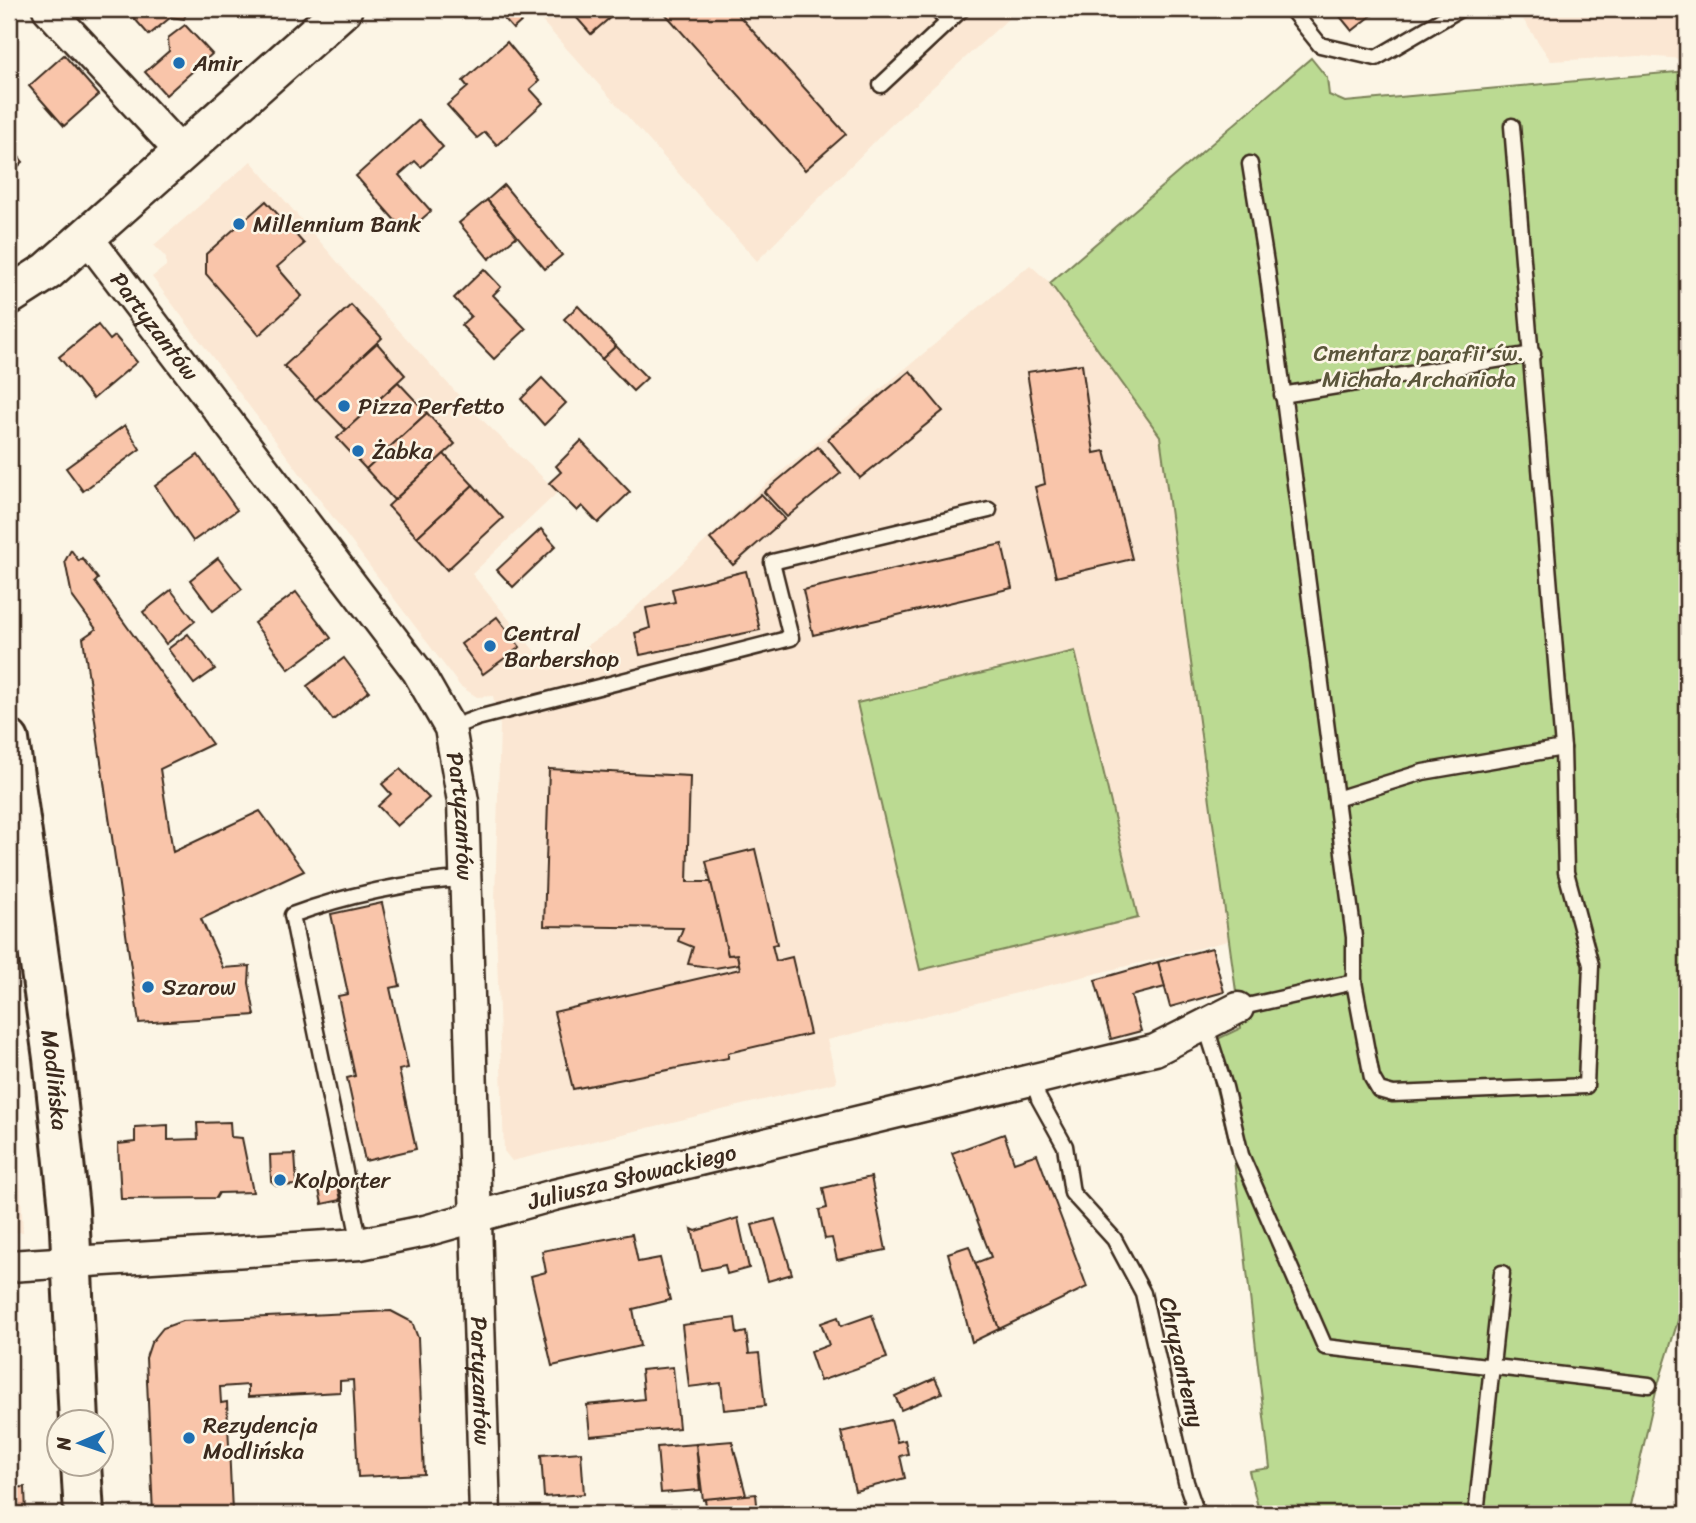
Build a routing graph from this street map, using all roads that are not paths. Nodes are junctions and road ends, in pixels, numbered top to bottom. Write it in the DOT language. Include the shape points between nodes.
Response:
graph roads {
  1 [pos="48,9"];
  2 [pos="343,9"];
  3 [pos="936,9"];
  4 [pos="962,9"];
  5 [pos="1291,9"];
  6 [pos="1460,9"];
  7 [pos="948,22"];
  8 [pos="881,85"];
  9 [pos="1512,126"];
  10 [pos="181,152"];
  11 [pos="1250,164"];
  12 [pos="87,237"];
  13 [pos="48,271"];
  14 [pos="9,296"];
  15 [pos="9,321"];
  16 [pos="1533,354"];
  17 [pos="1282,395"];
  18 [pos="989,510"];
  19 [pos="450,728"];
  20 [pos="9,740"];
  21 [pos="1563,748"];
  22 [pos="1336,799"];
  23 [pos="466,879"];
  24 [pos="1354,982"];
  25 [pos="1238,1008"];
  26 [pos="1205,1024"];
  27 [pos="1033,1080"];
  28 [pos="475,1217"];
  29 [pos="360,1244"];
  30 [pos="72,1263"];
  31 [pos="9,1266"];
  32 [pos="1502,1273"];
  33 [pos="1491,1367"];
  34 [pos="1649,1385"];
  35 [pos="78,1408"];
  36 [pos="82,1478"];
  37 [pos="83,1514"];
  38 [pos="485,1514"];
  39 [pos="1197,1514"];
  40 [pos="1476,1514"];
  1 -- 10 [label="street"];
  2 -- 10 [label="street"];
  3 -- 7 [label="lane"];
  4 -- 7 [label="lane"];
  5 -- 6 [label="lane" via="1320,45 1376,58"];
  7 -- 8 [label="lane"];
  9 -- 16 [label="lane"];
  10 -- 12 [label="street"];
  11 -- 17 [label="lane"];
  12 -- 13 [label="street"];
  12 -- 19 [label="street, Partyzantów" via="418,672"];
  13 -- 14 [label="street"];
  13 -- 15 [label="street"];
  16 -- 17 [label="lane"];
  16 -- 21 [label="lane"];
  17 -- 22 [label="lane"];
  18 -- 19 [label="lane" via="772,562 791,638"];
  19 -- 23 [label="street, Partyzantów" via="463,801"];
  20 -- 30 [label="main road, Modlińska" via="53,1058"];
  21 -- 22 [label="lane" via="1423,772"];
  21 -- 24 [label="lane" via="1566,872 1591,965 1586,1086 1393,1094 1379,1090"];
  22 -- 24 [label="lane" via="1354,937"];
  23 -- 28 [label="street, Partyzantów"];
  23 -- 29 [label="lane" via="436,880 292,915"];
  24 -- 25 [label="lane"];
  25 -- 26 [label="street, Juliusza Słowackiego"];
  26 -- 27 [label="street, Juliusza Słowackiego" via="1155,1050"];
  26 -- 33 [label="lane" via="1241,1155 1325,1347"];
  27 -- 28 [label="street, Juliusza Słowackiego"];
  27 -- 39 [label="lane, Chryzantemy" via="1065,1146 1072,1193 1114,1239 1143,1293"];
  28 -- 29 [label="street, Juliusza Słowackiego"];
  28 -- 38 [label="street, Partyzantów"];
  29 -- 30 [label="street, Juliusza Słowackiego"];
  30 -- 31 [label="street, Juliusza Słowackiego"];
  30 -- 35 [label="main road, Modlińska"];
  32 -- 33 [label="lane"];
  33 -- 34 [label="lane"];
  33 -- 40 [label="lane"];
  36 -- 37 [label="main road"];
}
